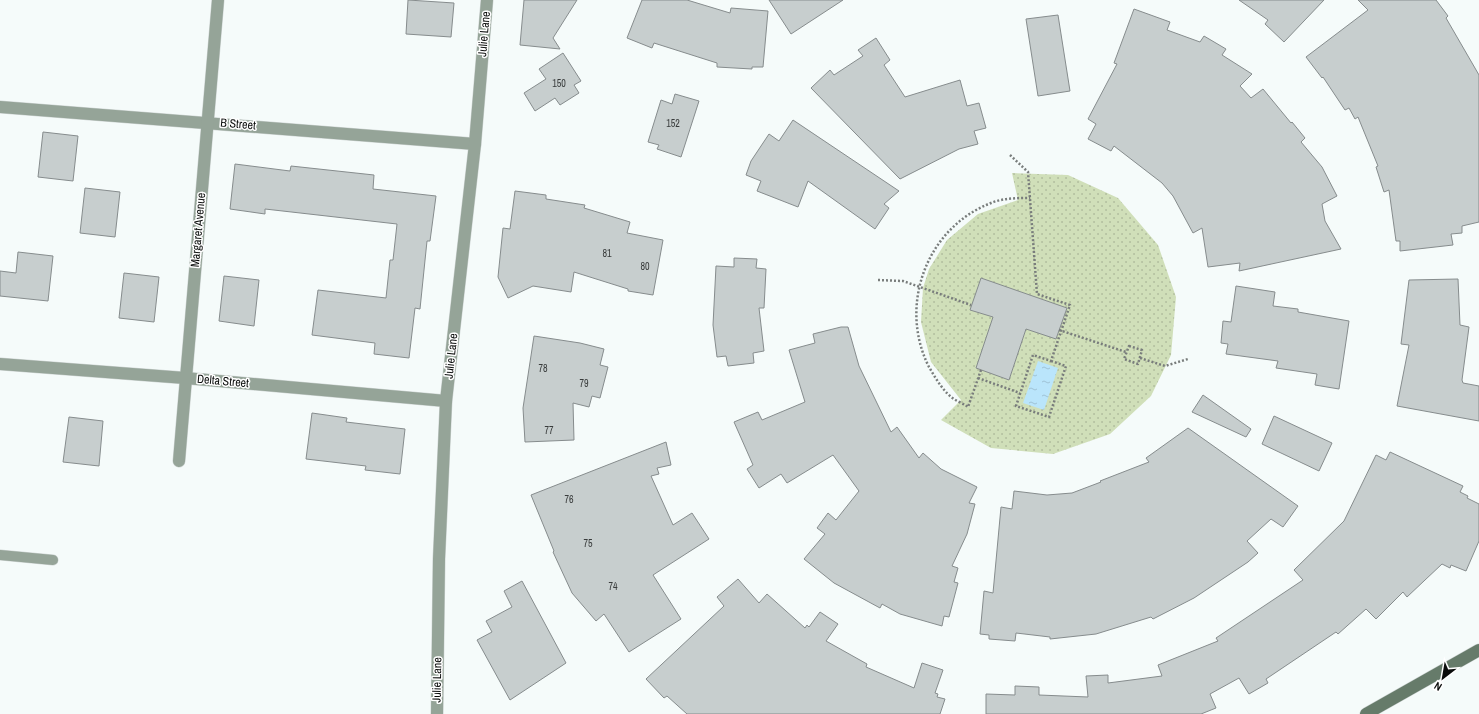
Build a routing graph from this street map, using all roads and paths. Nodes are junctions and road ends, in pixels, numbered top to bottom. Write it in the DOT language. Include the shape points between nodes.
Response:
graph roads {
  1 [pos="218,0"];
  2 [pos="487,0"];
  3 [pos="0,107"];
  4 [pos="208,122"];
  5 [pos="475,144"];
  6 [pos="1010,155"];
  7 [pos="1030,198"];
  8 [pos="878,280"];
  9 [pos="919,287"];
  10 [pos="971,305"];
  11 [pos="1060,330"];
  12 [pos="1126,352"];
  13 [pos="1140,358"];
  14 [pos="1188,359"];
  15 [pos="1051,361"];
  16 [pos="0,364"];
  17 [pos="981,370"];
  18 [pos="185,378"];
  19 [pos="978,378"];
  20 [pos="1020,393"];
  21 [pos="446,401"];
  22 [pos="179,461"];
  23 [pos="0,555"];
  24 [pos="53,560"];
  25 [pos="1479,650"];
  26 [pos="437,714"];
  27 [pos="1366,714"];
  1 -- 4 [label="street, Margaret Avenue"];
  2 -- 5 [label="street, Julie Lane"];
  3 -- 4 [label="street, B Street"];
  4 -- 5 [label="street, B Street"];
  4 -- 18 [label="street, Margaret Avenue"];
  5 -- 21 [label="street, Julie Lane"];
  6 -- 7 [label="path" via="1028,172"];
  7 -- 9 [label="path" via="992,202 958,223 943,237 932,253 924,268"];
  7 -- 11 [label="path" via="1038,294 1070,305"];
  8 -- 9 [label="path" via="903,281"];
  9 -- 10 [label="path"];
  9 -- 19 [label="path" via="916,320 918,339 935,378 950,397 968,406"];
  11 -- 12 [label="path"];
  11 -- 15 [label="path"];
  12 -- 13 [label="path" via="1124,360 1138,364"];
  12 -- 13 [label="path" via="1128,346 1142,350"];
  13 -- 14 [label="path" via="1165,366"];
  15 -- 20 [label="path" via="1033,355"];
  15 -- 20 [label="path" via="1066,366 1049,417 1016,406"];
  16 -- 18 [label="street, Delta Street"];
  17 -- 19 [label="path"];
  18 -- 21 [label="street, Delta Street"];
  18 -- 22 [label="street, Margaret Avenue"];
  19 -- 20 [label="path"];
  21 -- 26 [label="street, Julie Lane" via="439,559"];
  23 -- 24 [label="lane"];
  25 -- 27 [label="main road"];
}
